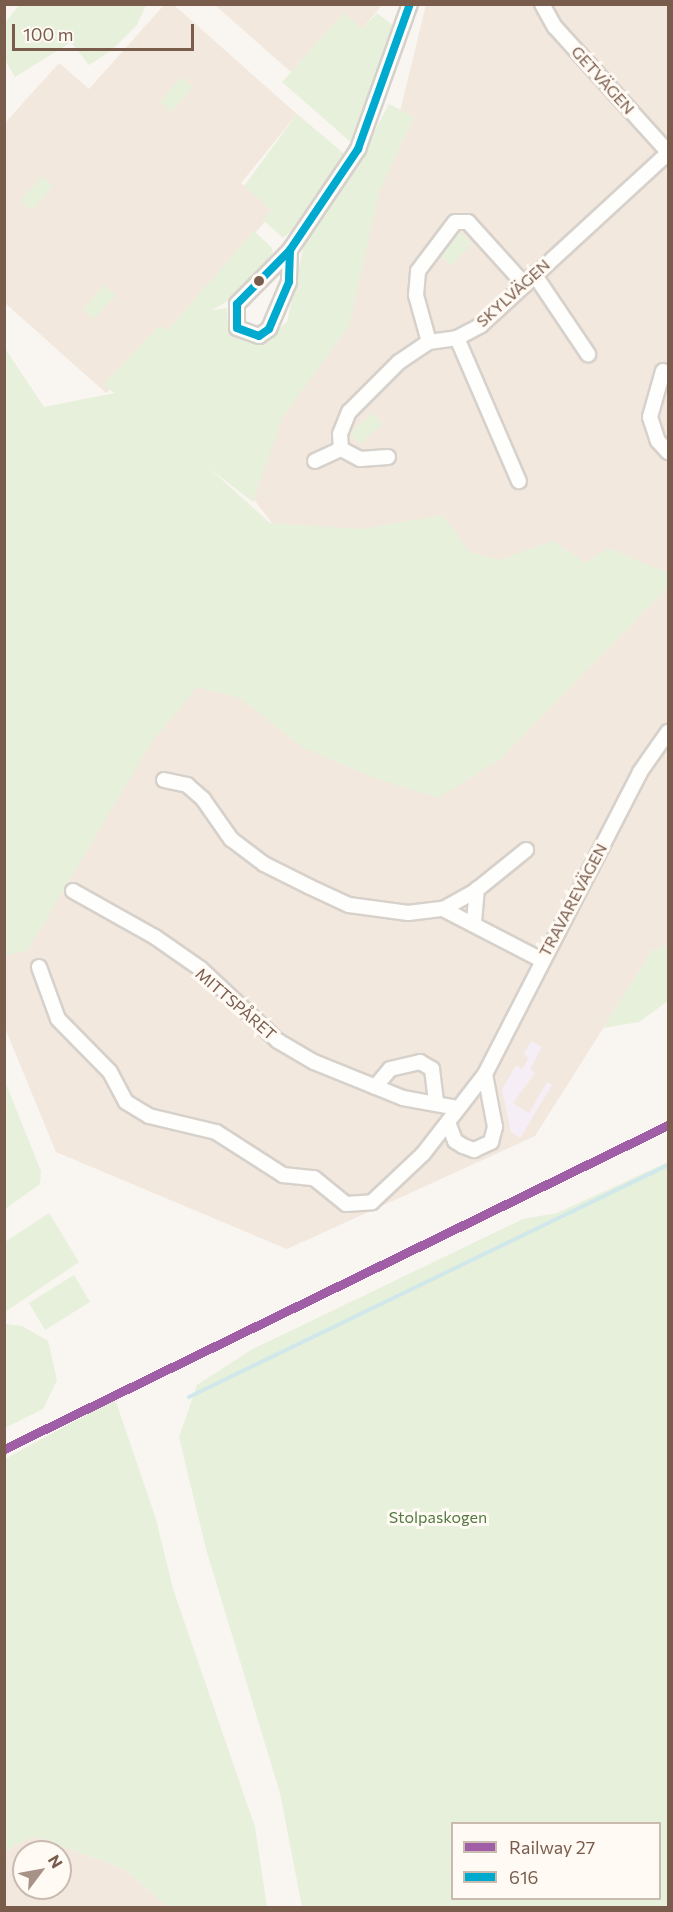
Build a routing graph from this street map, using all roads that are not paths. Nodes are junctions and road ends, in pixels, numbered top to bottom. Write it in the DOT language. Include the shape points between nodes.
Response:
graph roads {
  1 [pos="410,4"];
  2 [pos="542,4"];
  3 [pos="669,152"];
  4 [pos="290,250"];
  5 [pos="530,279"];
  6 [pos="457,338"];
  7 [pos="429,342"];
  8 [pos="588,354"];
  9 [pos="663,371"];
  10 [pos="341,449"];
  11 [pos="669,452"];
  12 [pos="388,457"];
  13 [pos="315,461"];
  14 [pos="519,481"];
  15 [pos="669,732"];
  16 [pos="164,780"];
  17 [pos="526,850"];
  18 [pos="477,889"];
  19 [pos="73,891"];
  20 [pos="443,909"];
  21 [pos="474,922"];
  22 [pos="542,960"];
  23 [pos="39,968"];
  24 [pos="485,1074"];
  25 [pos="375,1087"];
  26 [pos="436,1102"];
  27 [pos="458,1108"];
  28 [pos="449,1125"];
  1 -- 4 [label="street" via="358,149"];
  2 -- 3 [label="street, GETVÄGEN" via="555,27"];
  3 -- 5 [label="street, SKYLVÄGEN"];
  4 -- 4 [label="street" via="237,304 237,328 258,336 269,329 289,282"];
  5 -- 6 [label="street, SKYLVÄGEN" via="481,325"];
  5 -- 7 [label="street" via="468,222 455,222 418,271 416,295"];
  5 -- 8 [label="street"];
  6 -- 7 [label="street, SKYLVÄGEN"];
  6 -- 14 [label="street"];
  7 -- 10 [label="street, SKYLVÄGEN" via="399,362 349,412 340,434"];
  9 -- 11 [label="street" via="650,417 658,441"];
  10 -- 12 [label="street" via="360,459"];
  10 -- 13 [label="street"];
  15 -- 22 [label="street, TRAVAREVÄGEN" via="640,772"];
  16 -- 20 [label="street" via="187,785 203,799 231,839 264,864 318,891 349,905 408,913"];
  17 -- 18 [label="street"];
  18 -- 20 [label="street"];
  18 -- 21 [label="street"];
  19 -- 25 [label="street, MITTSPÅRET" via="201,969 278,1041 314,1062"];
  20 -- 21 [label="street"];
  21 -- 22 [label="street"];
  22 -- 24 [label="street, TRAVAREVÄGEN"];
  23 -- 28 [label="street, TRAVAREVÄGEN" via="58,1020 110,1072 126,1102 149,1116 216,1132 283,1175 314,1178 346,1204 372,1202 407,1173"];
  24 -- 27 [label="street, TRAVAREVÄGEN"];
  24 -- 28 [label="street" via="495,1127 491,1142 474,1150 464,1146 455,1141"];
  25 -- 26 [label="street, MITTSPÅRET" via="403,1098"];
  25 -- 26 [label="street" via="390,1069 420,1062 432,1069"];
  26 -- 27 [label="street, MITTSPÅRET"];
  27 -- 28 [label="street, TRAVAREVÄGEN"];
}
